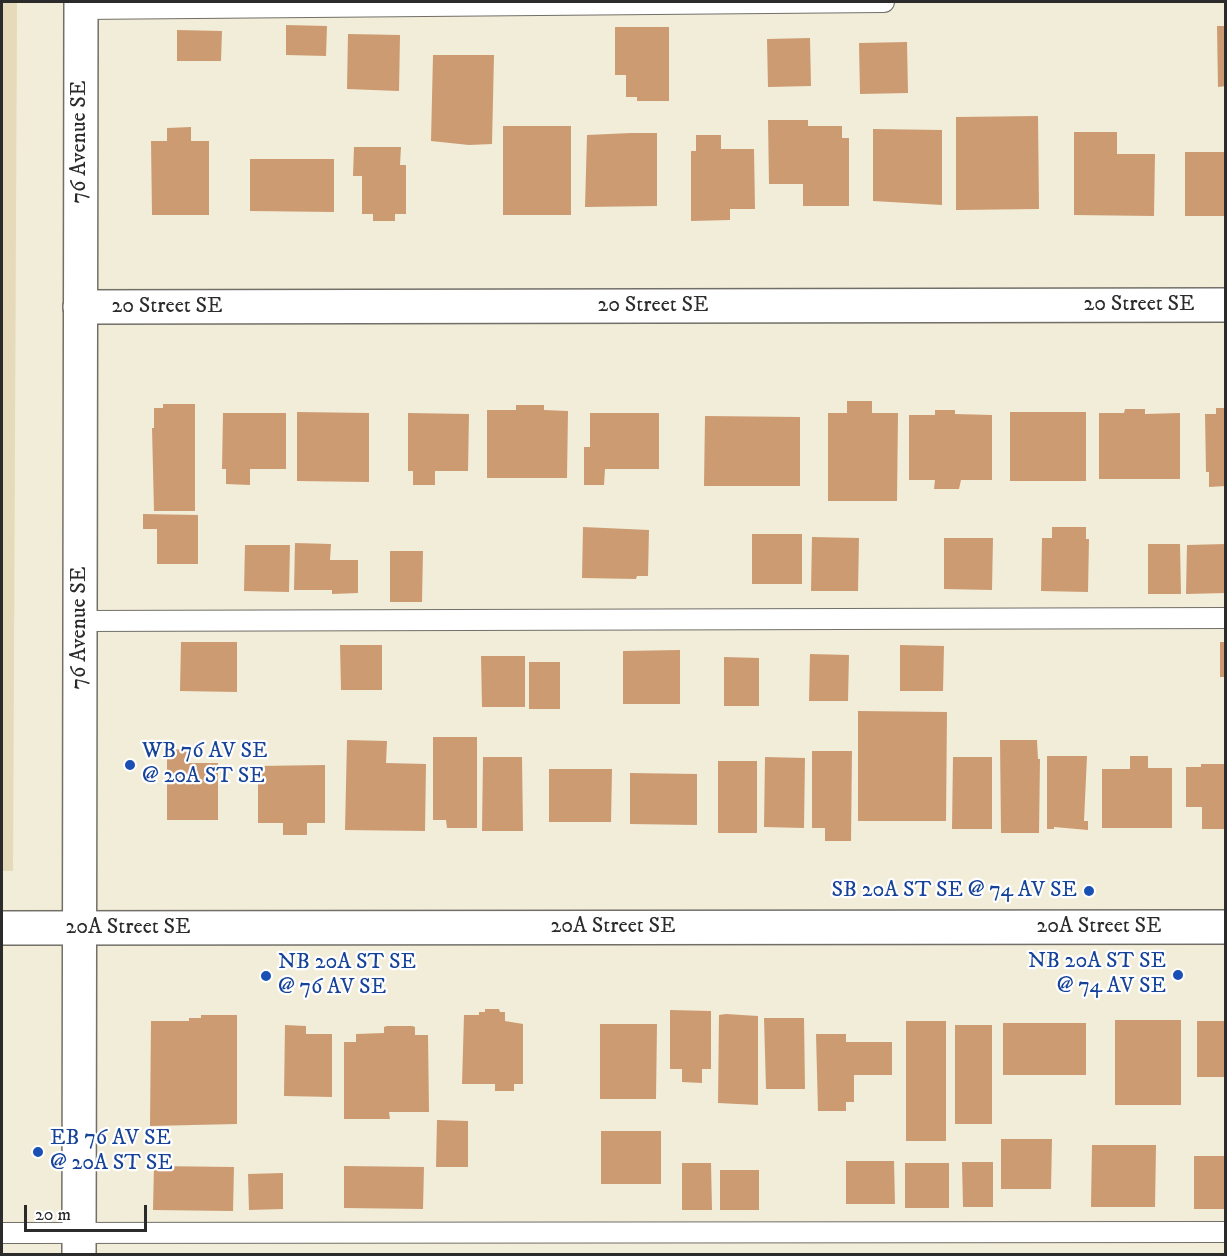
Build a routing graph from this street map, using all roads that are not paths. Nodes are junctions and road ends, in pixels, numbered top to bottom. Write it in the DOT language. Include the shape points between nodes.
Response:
graph roads {
  1 [pos="884,2"];
  2 [pos="81,5"];
  3 [pos="1226,305"];
  4 [pos="80,307"];
  5 [pos="1226,618"];
  6 [pos="80,621"];
  7 [pos="1226,927"];
  8 [pos="2,928"];
  9 [pos="80,928"];
  10 [pos="1226,1232"];
  11 [pos="2,1233"];
  12 [pos="80,1244"];
  1 -- 2 [label="lane"];
  2 -- 4 [label="street, 76 Avenue SE"];
  3 -- 4 [label="street, 20 Street SE"];
  4 -- 6 [label="street, 76 Avenue SE"];
  5 -- 6 [label="lane"];
  6 -- 9 [label="street, 76 Avenue SE"];
  7 -- 9 [label="street, 20A Street SE"];
  8 -- 9 [label="street, 20A Street SE"];
  9 -- 12 [label="street, 76 Avenue SE"];
  10 -- 12 [label="lane"];
  11 -- 12 [label="lane"];
}
